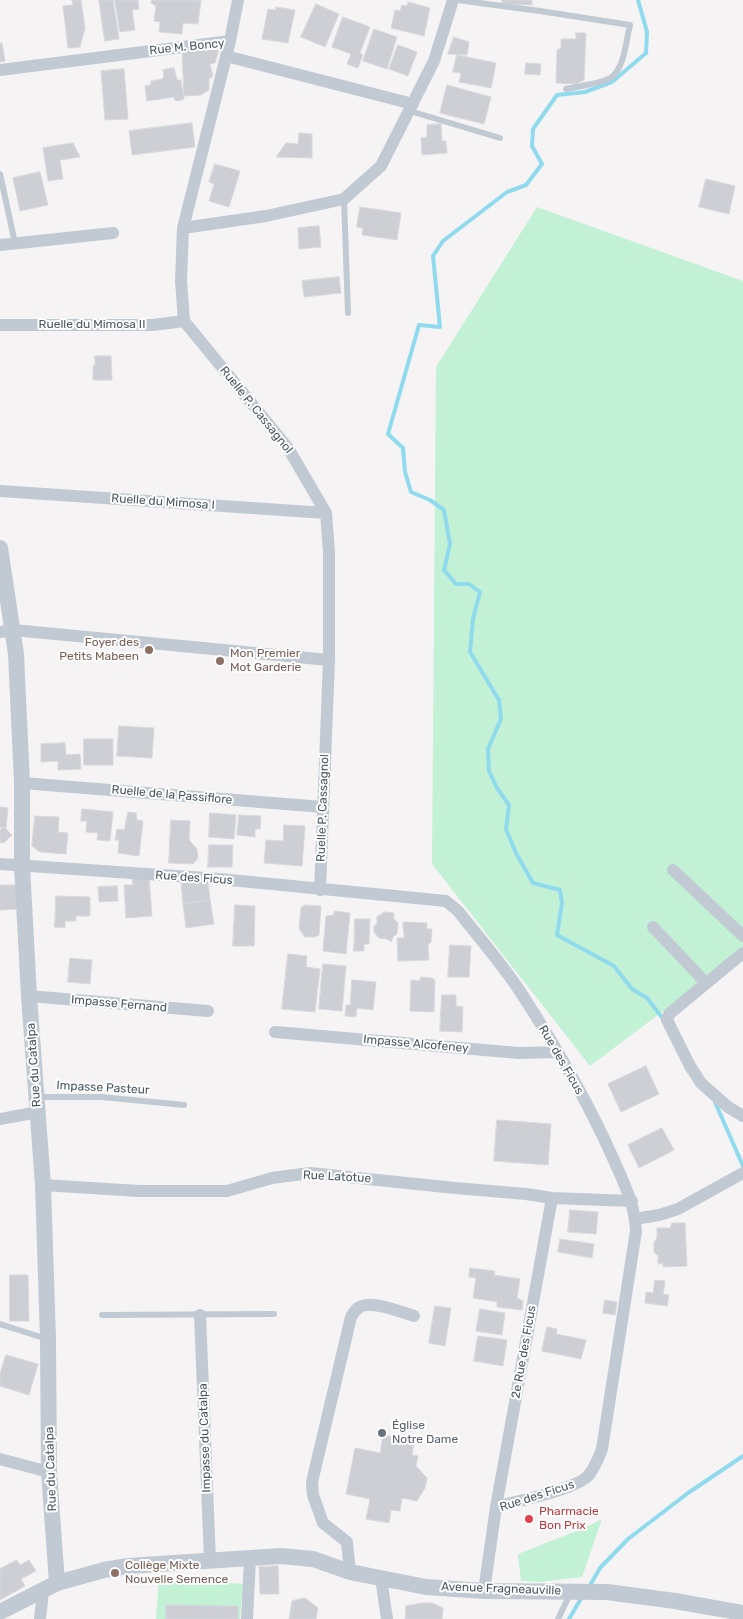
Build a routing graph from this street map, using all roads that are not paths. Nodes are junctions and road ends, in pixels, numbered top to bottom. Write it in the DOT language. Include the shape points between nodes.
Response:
graph roads {
  1 [pos="238,0"];
  2 [pos="455,0"];
  3 [pos="230,41"];
  4 [pos="226,56"];
  5 [pos="0,70"];
  6 [pos="566,89"];
  7 [pos="411,107"];
  8 [pos="500,138"];
  9 [pos="0,174"];
  10 [pos="344,199"];
  11 [pos="182,228"];
  12 [pos="113,233"];
  13 [pos="15,243"];
  14 [pos="0,245"];
  15 [pos="348,313"];
  16 [pos="184,321"];
  17 [pos="0,325"];
  18 [pos="0,491"];
  19 [pos="326,513"];
  20 [pos="0,548"];
  21 [pos="6,631"];
  22 [pos="329,660"];
  23 [pos="22,783"];
  24 [pos="323,807"];
  25 [pos="0,864"];
  26 [pos="22,866"];
  27 [pos="673,870"];
  28 [pos="320,890"];
  29 [pos="653,927"];
  30 [pos="743,936"];
  31 [pos="743,953"];
  32 [pos="706,983"];
  33 [pos="30,996"];
  34 [pos="208,1011"];
  35 [pos="275,1032"];
  36 [pos="557,1052"];
  37 [pos="37,1104"];
  38 [pos="184,1105"];
  39 [pos="743,1116"];
  40 [pos="0,1119"];
  41 [pos="742,1174"];
  42 [pos="43,1185"];
  43 [pos="552,1198"];
  44 [pos="632,1201"];
  45 [pos="635,1219"];
  46 [pos="274,1314"];
  47 [pos="102,1315"];
  48 [pos="200,1315"];
  49 [pos="414,1316"];
  50 [pos="0,1324"];
  51 [pos="48,1339"];
  52 [pos="0,1459"];
  53 [pos="49,1472"];
  54 [pos="496,1507"];
  55 [pos="250,1559"];
  56 [pos="210,1560"];
  57 [pos="350,1572"];
  58 [pos="381,1578"];
  59 [pos="57,1583"];
  60 [pos="43,1591"];
  61 [pos="484,1591"];
  62 [pos="575,1591"];
  63 [pos="0,1612"];
  64 [pos="743,1613"];
  65 [pos="40,1619"];
  66 [pos="247,1619"];
  67 [pos="387,1619"];
  68 [pos="558,1619"];
  1 -- 3 [label="street"];
  2 -- 6 [label="lane" via="630,25 619,66 612,77"];
  2 -- 7 [label="street" via="434,62"];
  3 -- 4 [label="street"];
  3 -- 5 [label="street, Rue M. Boncy"];
  4 -- 7 [label="street, Rue M. Boncy"];
  4 -- 11 [label="street"];
  7 -- 8 [label="lane"];
  7 -- 10 [label="street" via="381,166"];
  9 -- 13 [label="lane"];
  10 -- 11 [label="street" via="266,216"];
  10 -- 15 [label="lane"];
  11 -- 16 [label="street"];
  12 -- 13 [label="street"];
  13 -- 14 [label="street"];
  16 -- 17 [label="street, Ruelle du Mimosa II" via="153,325"];
  16 -- 19 [label="street, Ruelle P. Cassagnol" via="288,448"];
  18 -- 19 [label="street, Ruelle du Mimosa I"];
  19 -- 22 [label="street, Ruelle P. Cassagnol"];
  20 -- 21 [label="street, Rue du Catalpa"];
  21 -- 22 [label="street"];
  21 -- 23 [label="street, Rue du Catalpa" via="16,654"];
  22 -- 24 [label="street, Ruelle P. Cassagnol"];
  23 -- 24 [label="street, Ruelle de la Passiflore"];
  23 -- 26 [label="street, Rue du Catalpa"];
  24 -- 28 [label="street, Ruelle P. Cassagnol"];
  25 -- 26 [label="street, Rue des Ficus"];
  26 -- 28 [label="street, Rue des Ficus" via="220,879"];
  26 -- 33 [label="street, Rue du Catalpa"];
  27 -- 30 [label="street"];
  28 -- 36 [label="street, Rue des Ficus" via="446,902 458,911 522,994"];
  29 -- 32 [label="street"];
  31 -- 32 [label="street"];
  32 -- 39 [label="street" via="669,1014 667,1023 701,1083"];
  33 -- 34 [label="street, Impasse Fernand"];
  33 -- 37 [label="street, Rue du Catalpa"];
  35 -- 36 [label="street, Impasse Alcofeney" via="519,1054"];
  36 -- 44 [label="street, Rue des Ficus" via="597,1124"];
  37 -- 38 [label="lane, Impasse Pasteur" via="102,1097"];
  37 -- 40 [label="street"];
  37 -- 42 [label="street, Rue du Catalpa"];
  41 -- 45 [label="street" via="678,1209"];
  42 -- 43 [label="street, Rue Latotue" via="227,1191 272,1178 310,1173"];
  42 -- 51 [label="street, Rue du Catalpa"];
  43 -- 44 [label="street, Rue Latotue"];
  43 -- 54 [label="street, 2e Rue des Ficus"];
  44 -- 45 [label="street, Rue des Ficus"];
  45 -- 54 [label="street, Rue des Ficus" via="636,1231 602,1449 595,1467 586,1478 572,1486"];
  46 -- 48 [label="lane"];
  47 -- 48 [label="lane"];
  48 -- 56 [label="street, Impasse du Catalpa"];
  49 -- 57 [label="street" via="371,1304 356,1309 351,1317 312,1482 322,1523 347,1542"];
  50 -- 51 [label="lane"];
  51 -- 53 [label="street, Rue du Catalpa"];
  52 -- 53 [label="street"];
  53 -- 59 [label="street, Rue du Catalpa"];
  54 -- 61 [label="street, Rue des Ficus"];
  55 -- 56 [label="street, Avenue Fragneauville"];
  55 -- 57 [label="street, Avenue Fragneauville" via="281,1556 313,1559"];
  55 -- 66 [label="street"];
  56 -- 59 [label="street, Avenue Fragneauville" via="128,1566"];
  57 -- 58 [label="street, Avenue Fragneauville"];
  58 -- 61 [label="street, Avenue Fragneauville" via="426,1587"];
  58 -- 67 [label="street"];
  59 -- 60 [label="street, Avenue Fragneauville"];
  60 -- 63 [label="street, Avenue Fragneauville"];
  60 -- 65 [label="street"];
  61 -- 62 [label="street, Avenue Fragneauville"];
  62 -- 64 [label="street, Avenue Fragneauville" via="607,1592"];
  62 -- 68 [label="lane"];
}
